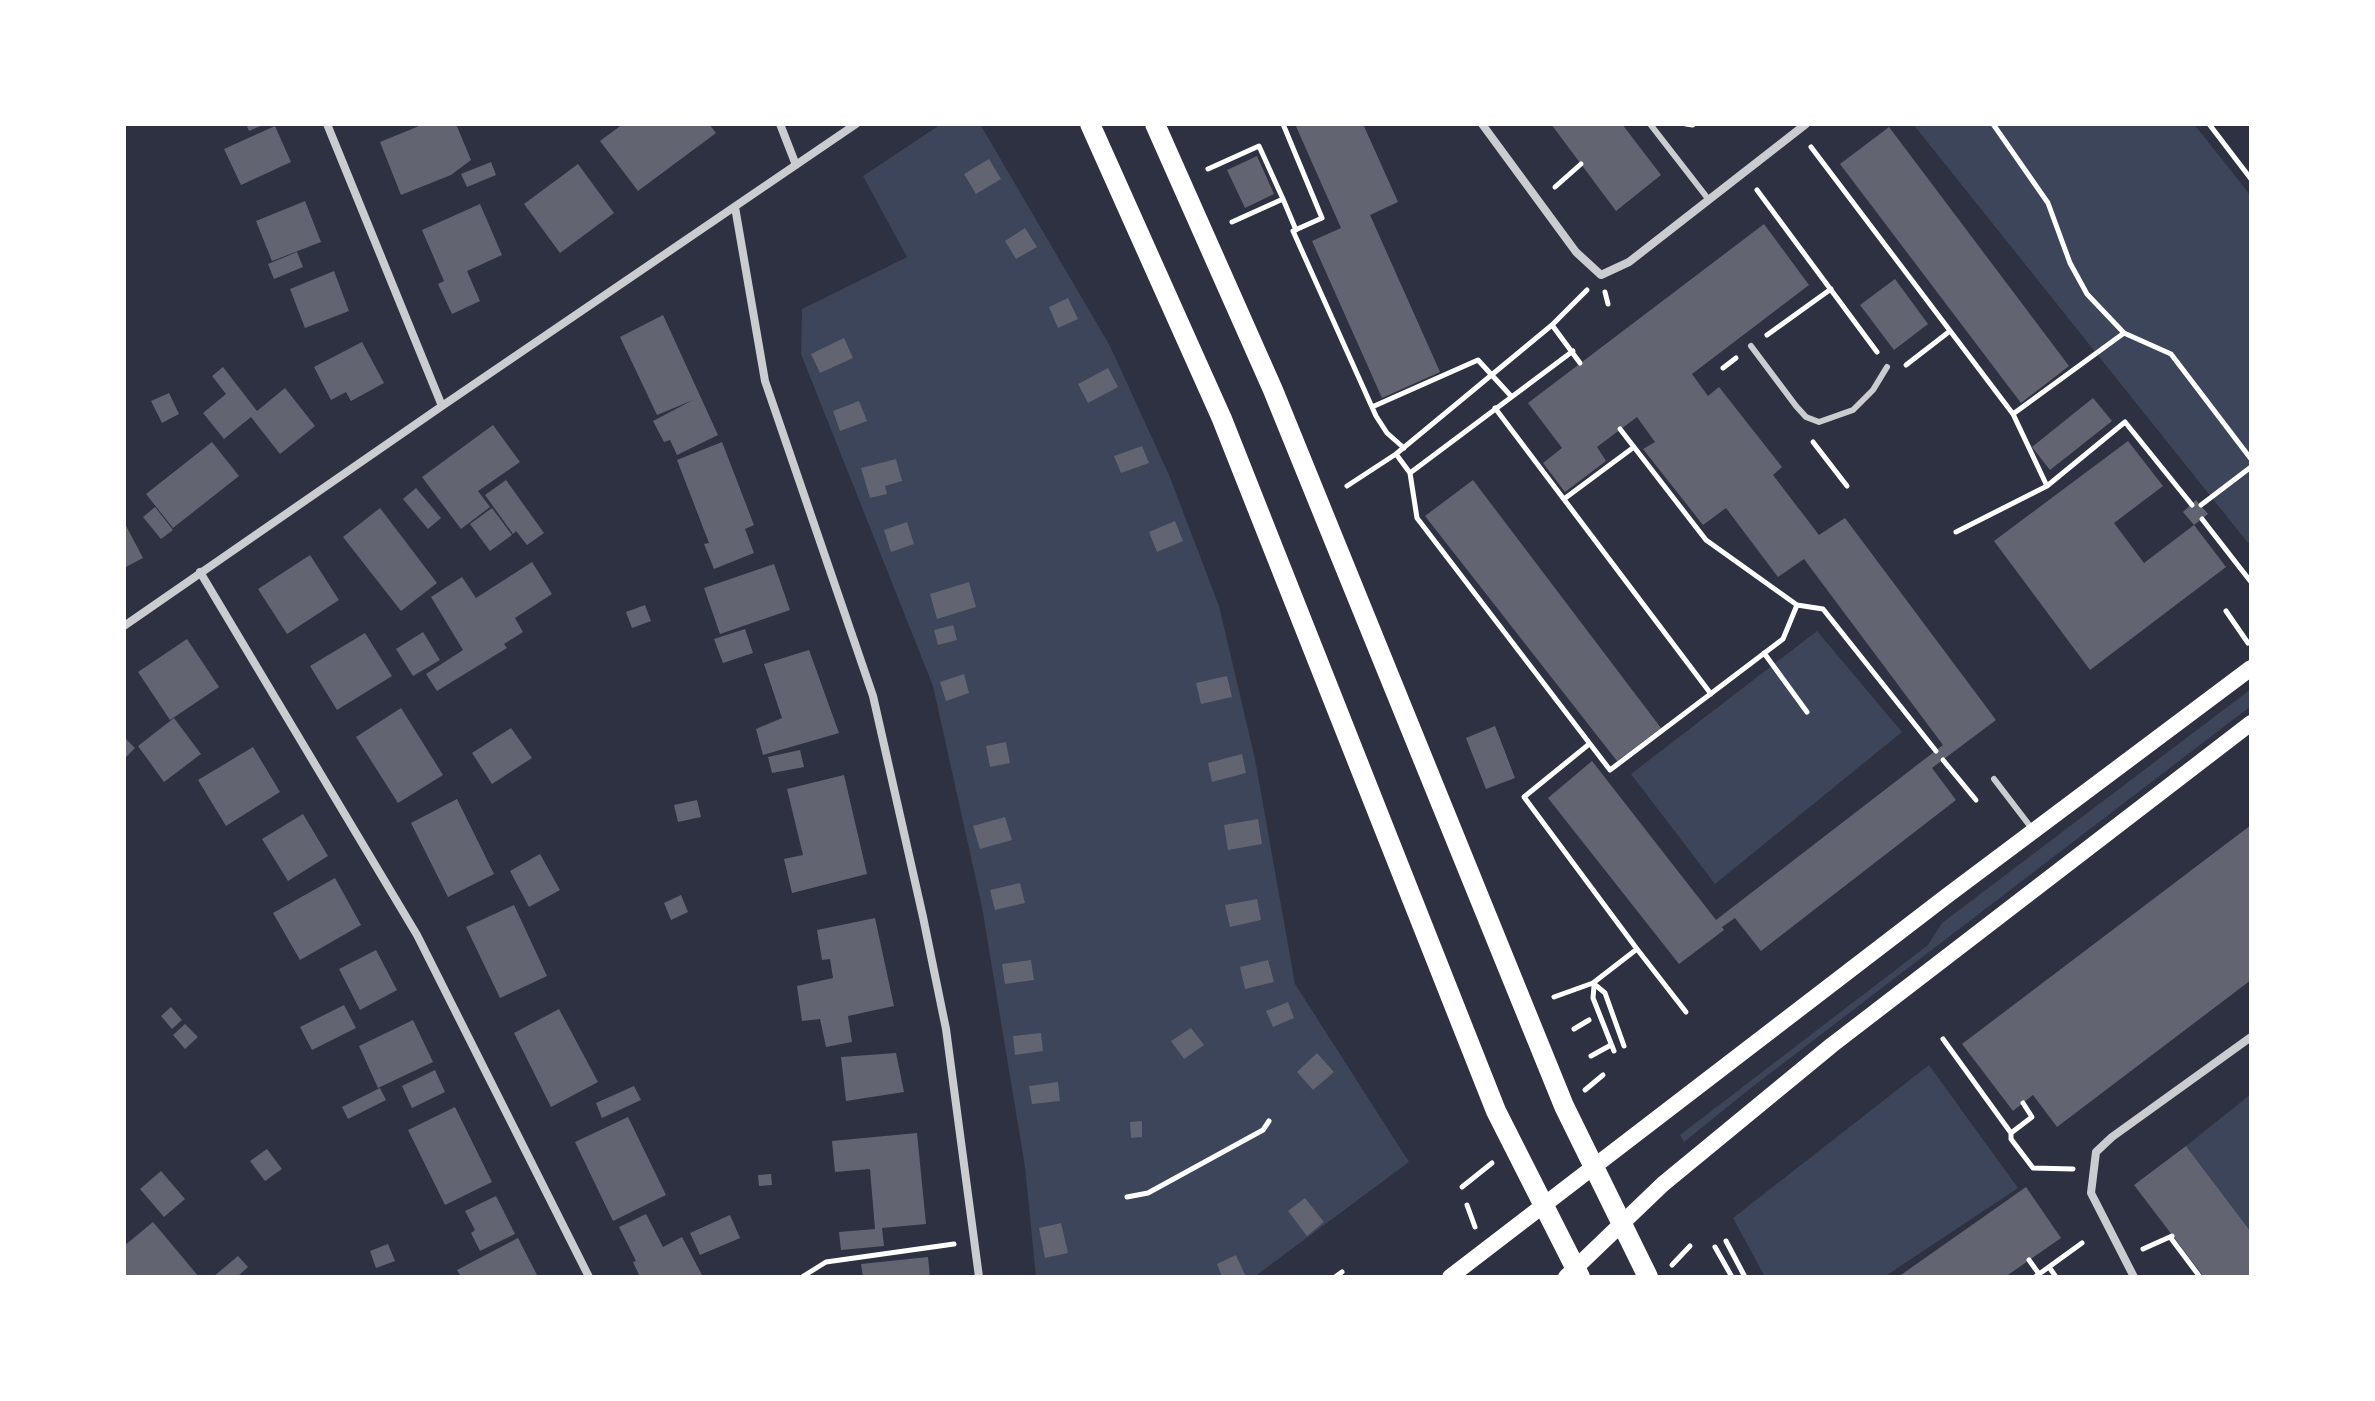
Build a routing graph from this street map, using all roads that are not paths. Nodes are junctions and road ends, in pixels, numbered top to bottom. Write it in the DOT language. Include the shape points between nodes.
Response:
graph roads {
  1 [pos="327,124"];
  2 [pos="780,124"];
  3 [pos="856,124"];
  4 [pos="1090,124"];
  5 [pos="1155,124"];
  6 [pos="1482,124"];
  7 [pos="1650,124"];
  8 [pos="1806,124"];
  9 [pos="796,165"];
  10 [pos="1709,200"];
  11 [pos="735,207"];
  12 [pos="1751,346"];
  13 [pos="1887,367"];
  14 [pos="442,406"];
  15 [pos="200,572"];
  16 [pos="124,626"];
  17 [pos="2251,668"];
  18 [pos="2251,723"];
  19 [pos="1994,779"];
  20 [pos="2034,831"];
  21 [pos="2251,1037"];
  22 [pos="1594,1165"];
  23 [pos="1543,1205"];
  24 [pos="1622,1222"];
  25 [pos="1574,1274"];
  26 [pos="589,1277"];
  27 [pos="979,1277"];
  28 [pos="1450,1277"];
  29 [pos="1648,1277"];
  30 [pos="2134,1277"];
  1 -- 14 [label="street"];
  2 -- 9 [label="street"];
  3 -- 9 [label="street"];
  4 -- 23 [label="main road" via="1222,419 1496,1111"];
  5 -- 22 [label="main road" via="1273,390 1564,1106"];
  6 -- 10 [label="street" via="1576,252 1601,275 1629,262"];
  7 -- 10 [label="lane"];
  8 -- 10 [label="street"];
  9 -- 11 [label="street"];
  11 -- 14 [label="street"];
  11 -- 27 [label="street" via="765,381 873,696 920,902 946,1029"];
  12 -- 13 [label="lane" via="1796,406 1819,422 1853,410"];
  14 -- 15 [label="street"];
  15 -- 16 [label="street"];
  15 -- 26 [label="street" via="417,935"];
  17 -- 20 [label="main road"];
  18 -- 24 [label="main road" via="1832,1045"];
  19 -- 20 [label="lane"];
  20 -- 22 [label="main road"];
  21 -- 30 [label="street" via="2096,1152 2091,1193"];
  22 -- 23 [label="main road"];
  22 -- 24 [label="main road"];
  23 -- 25 [label="main road"];
  23 -- 28 [label="main road"];
  24 -- 25 [label="main road"];
  24 -- 29 [label="main road"];
}
